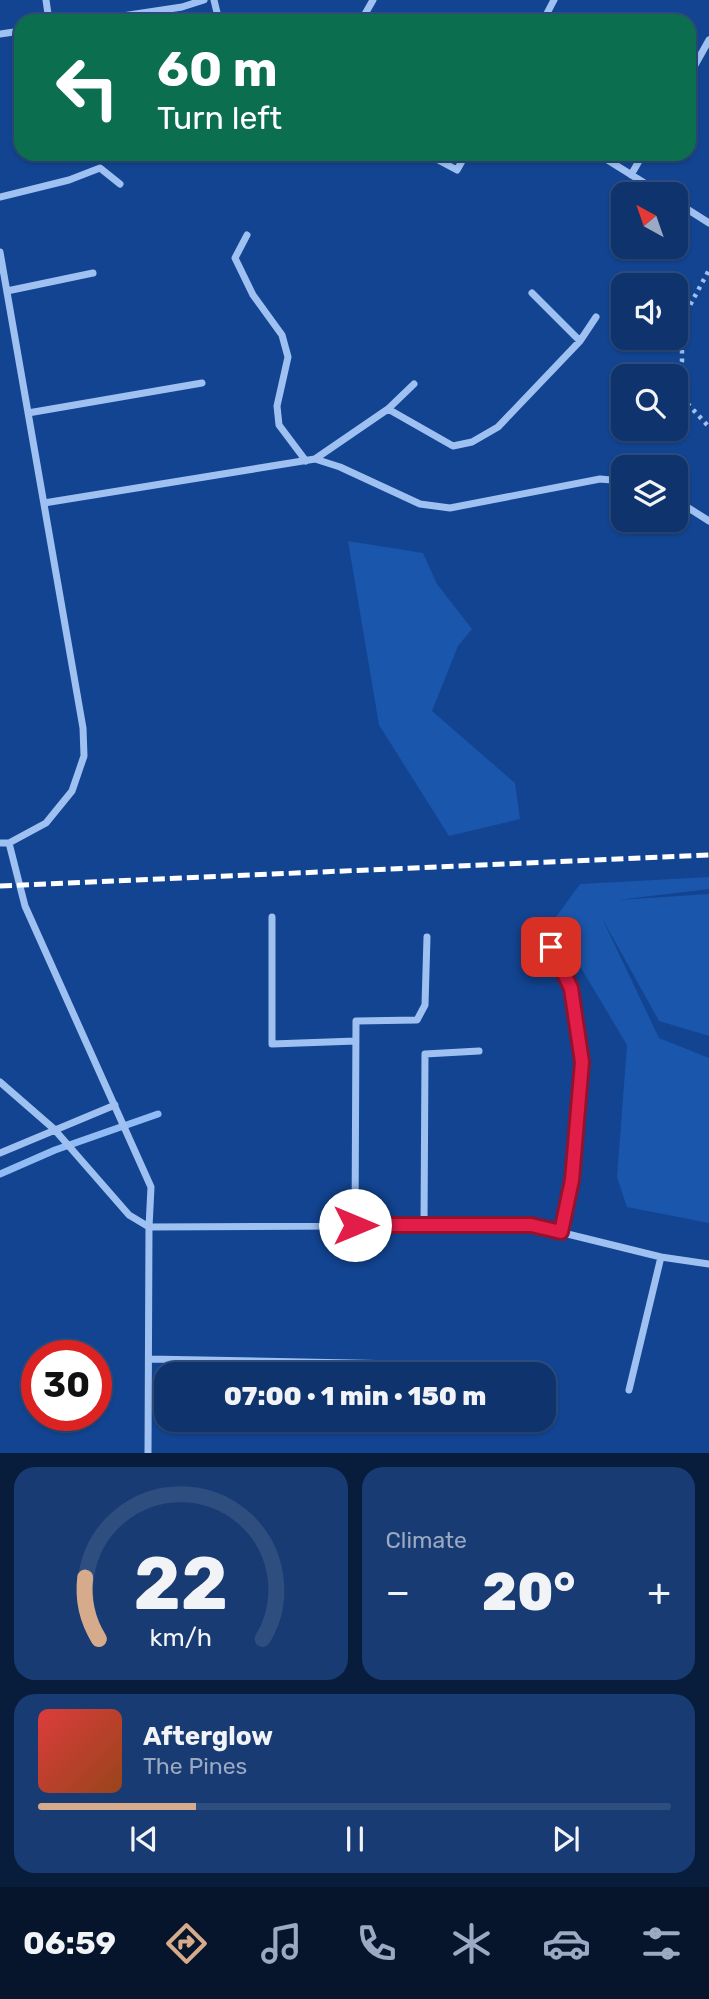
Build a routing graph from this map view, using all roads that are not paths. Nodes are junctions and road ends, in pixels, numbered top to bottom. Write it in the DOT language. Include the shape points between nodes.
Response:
graph roads {
  1 [pos="204,0"];
  2 [pos="136,14"];
  3 [pos="709,40"];
  4 [pos="696,63"];
  5 [pos="440,161"];
  6 [pos="462,161"];
  7 [pos="609,161"];
  8 [pos="639,161"];
  9 [pos="631,175"];
  10 [pos="642,182"];
  11 [pos="120,184"];
  12 [pos="0,197"];
  13 [pos="688,210"];
  14 [pos="709,223"];
  15 [pos="247,235"];
  16 [pos="0,252"];
  17 [pos="93,273"];
  18 [pos="7,291"];
  19 [pos="532,293"];
  20 [pos="596,317"];
  21 [pos="580,341"];
  22 [pos="202,383"];
  23 [pos="414,384"];
  24 [pos="388,409"];
  25 [pos="28,413"];
  26 [pos="315,459"];
  27 [pos="306,461"];
  28 [pos="611,480"];
  29 [pos="44,503"];
  30 [pos="688,508"];
  31 [pos="709,521"];
  32 [pos="0,843"];
  33 [pos="9,843"];
  34 [pos="272,917"];
  35 [pos="427,937"];
  36 [pos="551,947"];
  37 [pos="356,1041"];
  38 [pos="479,1051"];
  39 [pos="0,1082"];
  40 [pos="115,1105"];
  41 [pos="55,1132"];
  42 [pos="0,1153"];
  43 [pos="355,1225"];
  44 [pos="424,1225"];
  45 [pos="149,1227"];
  46 [pos="561,1232"];
  47 [pos="661,1257"];
  48 [pos="709,1264"];
  49 [pos="149,1359"];
  50 [pos="300,1362"];
  51 [pos="629,1390"];
  52 [pos="148,1453"];
  1 -- 2 [label="street"];
  3 -- 4 [label="street"];
  5 -- 6 [label="street" via="457,170"];
  7 -- 9 [label="street"];
  8 -- 9 [label="street"];
  9 -- 10 [label="street"];
  11 -- 12 [label="street" via="100,168"];
  13 -- 14 [label="street"];
  15 -- 27 [label="street" via="234,258 282,335 288,357 277,406 279,425"];
  16 -- 18 [label="street"];
  17 -- 18 [label="street"];
  18 -- 25 [label="street"];
  19 -- 21 [label="street"];
  20 -- 21 [label="street"];
  21 -- 24 [label="street" via="498,427 472,442 453,446"];
  22 -- 25 [label="street"];
  23 -- 24 [label="street"];
  24 -- 26 [label="street"];
  25 -- 29 [label="street"];
  26 -- 27 [label="street"];
  26 -- 28 [label="street" via="420,504 450,508"];
  27 -- 29 [label="street"];
  29 -- 33 [label="street" via="84,756 72,791 46,823"];
  30 -- 31 [label="street"];
  32 -- 33 [label="street"];
  33 -- 40 [label="street" via="25,906"];
  34 -- 37 [label="street" via="272,1044"];
  35 -- 37 [label="street" via="425,1005 417,1020 356,1021"];
  36 -- 46 [label="street" via="571,988 582,1062 572,1180"];
  37 -- 43 [label="street"];
  38 -- 44 [label="street" via="425,1054"];
  39 -- 41 [label="street"];
  40 -- 41 [label="street"];
  40 -- 45 [label="street" via="151,1187"];
  41 -- 42 [label="street"];
  41 -- 45 [label="street" via="130,1215"];
  43 -- 44 [label="street"];
  43 -- 45 [label="street"];
  44 -- 46 [label="street" via="531,1225"];
  45 -- 49 [label="street"];
  46 -- 47 [label="street"];
  47 -- 48 [label="street"];
  47 -- 51 [label="street"];
  49 -- 50 [label="street"];
  49 -- 52 [label="street"];
}
